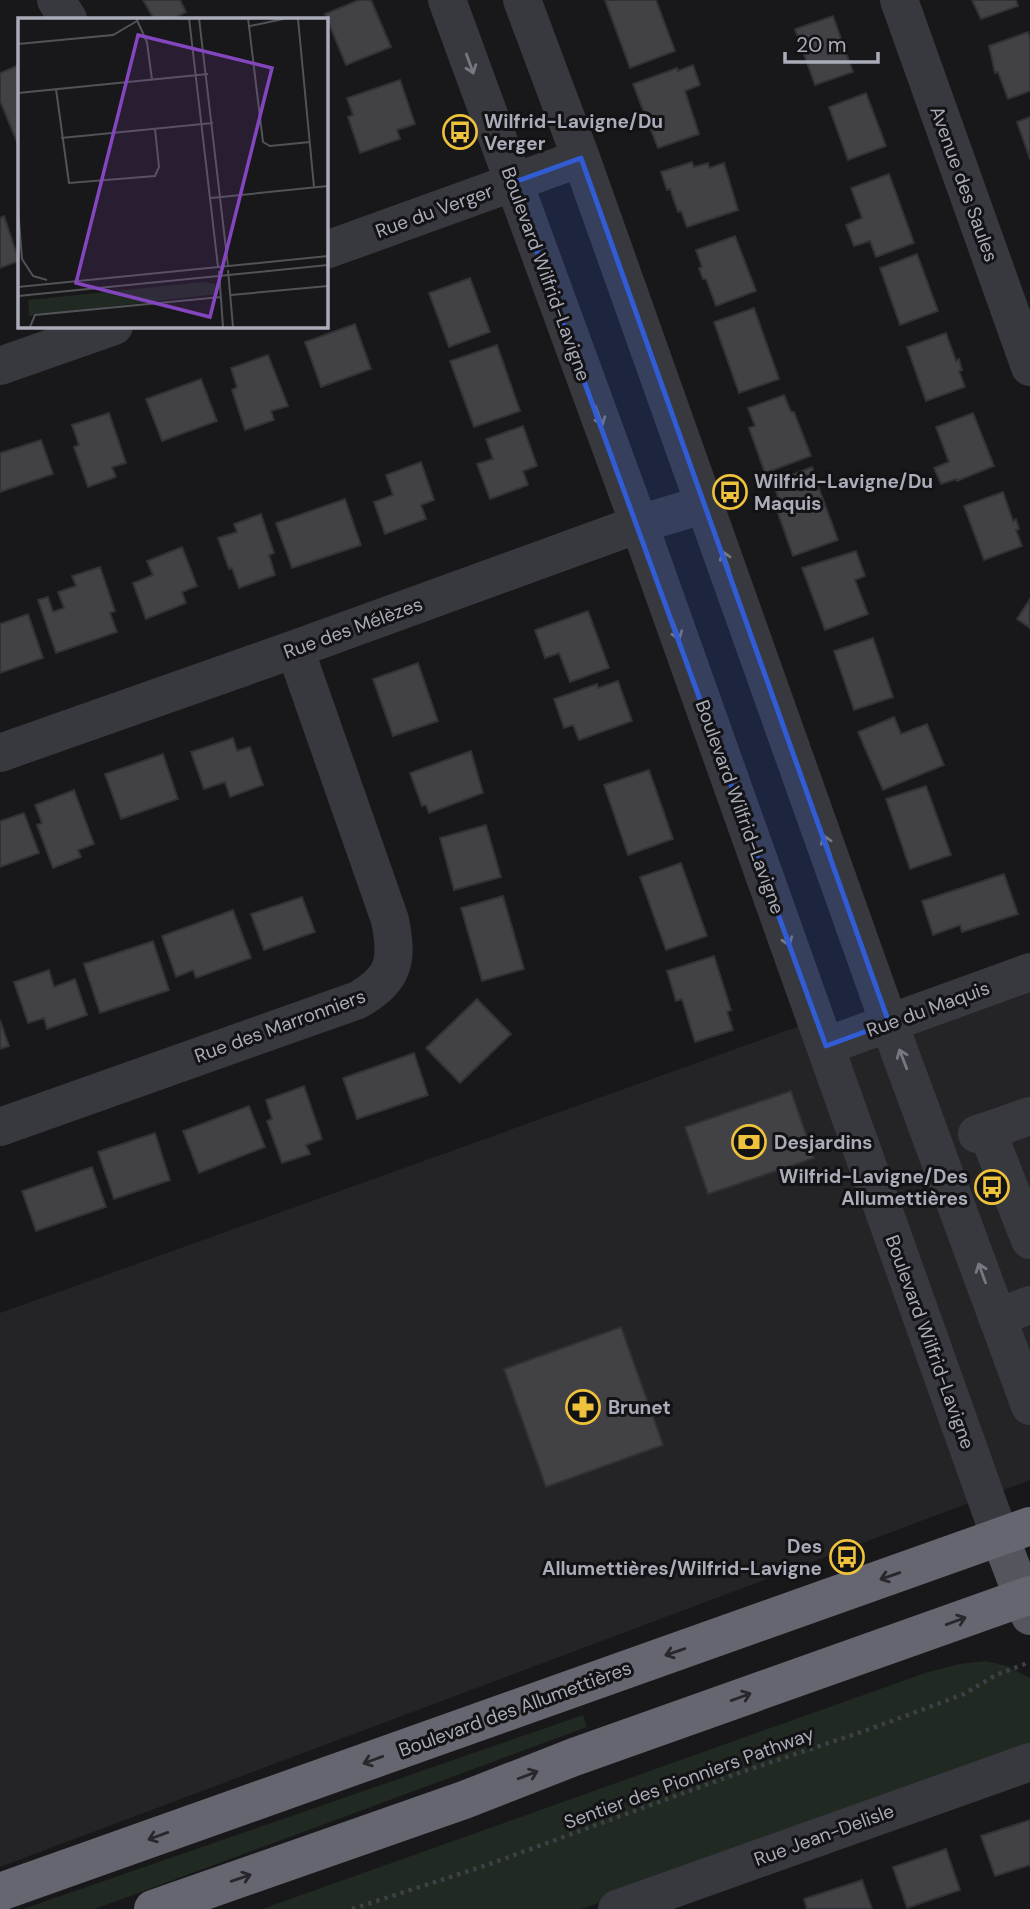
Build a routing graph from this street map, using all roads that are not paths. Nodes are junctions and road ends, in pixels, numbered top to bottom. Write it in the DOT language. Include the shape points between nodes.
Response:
graph roads {
  1 [pos="56,0"];
  2 [pos="447,0"];
  3 [pos="522,0"];
  4 [pos="899,0"];
  5 [pos="67,18"];
  6 [pos="581,158"];
  7 [pos="512,183"];
  8 [pos="327,250"];
  9 [pos="111,327"];
  10 [pos="0,366"];
  11 [pos="1030,367"];
  12 [pos="706,504"];
  13 [pos="639,524"];
  14 [pos="295,649"];
  15 [pos="0,753"];
  16 [pos="1030,972"];
  17 [pos="889,1023"];
  18 [pos="826,1046"];
  19 [pos="1030,1116"];
  20 [pos="0,1127"];
  21 [pos="1030,1240"];
  22 [pos="1014,1311"];
  23 [pos="1030,1406"];
  24 [pos="1015,1532"];
  25 [pos="1028,1602"];
  26 [pos="1030,1762"];
  27 [pos="0,1892"];
  28 [pos="153,1909"];
  29 [pos="617,1909"];
  1 -- 5 [label="street"];
  2 -- 7 [label="street, Boulevard Wilfrid-Lavigne, one-way"];
  3 -- 6 [label="street"];
  4 -- 11 [label="street, Avenue des Saules"];
  6 -- 7 [label="street, Rue du Verger"];
  6 -- 12 [label="street"];
  7 -- 8 [label="street, Rue du Verger"];
  7 -- 13 [label="street, Boulevard Wilfrid-Lavigne, one-way"];
  9 -- 10 [label="street"];
  12 -- 13 [label="street, Rue des Mélèzes"];
  17 -- 12 [label="street, one-way"];
  13 -- 14 [label="street, Rue des Mélèzes"];
  13 -- 18 [label="street, Boulevard Wilfrid-Lavigne, one-way"];
  14 -- 15 [label="street, Rue des Mélèzes"];
  14 -- 20 [label="street, Rue des Marronniers" via="390,920 394,958 388,975 377,989 358,1000"];
  16 -- 17 [label="street, Rue du Maquis"];
  17 -- 18 [label="street, Rue du Maquis"];
  22 -- 17 [label="street, one-way"];
  18 -- 24 [label="street, Boulevard Wilfrid-Lavigne"];
  19 -- 21 [label="street" via="982,1133"];
  22 -- 23 [label="street"];
  24 -- 25 [label="main road, Boulevard Wilfrid-Lavigne"];
  24 -- 27 [label="highway, Boulevard des Allumettières, one-way"];
  28 -- 25 [label="highway, one-way" via="587,1752"];
  26 -- 29 [label="street, Rue Jean-Delisle"];
}
